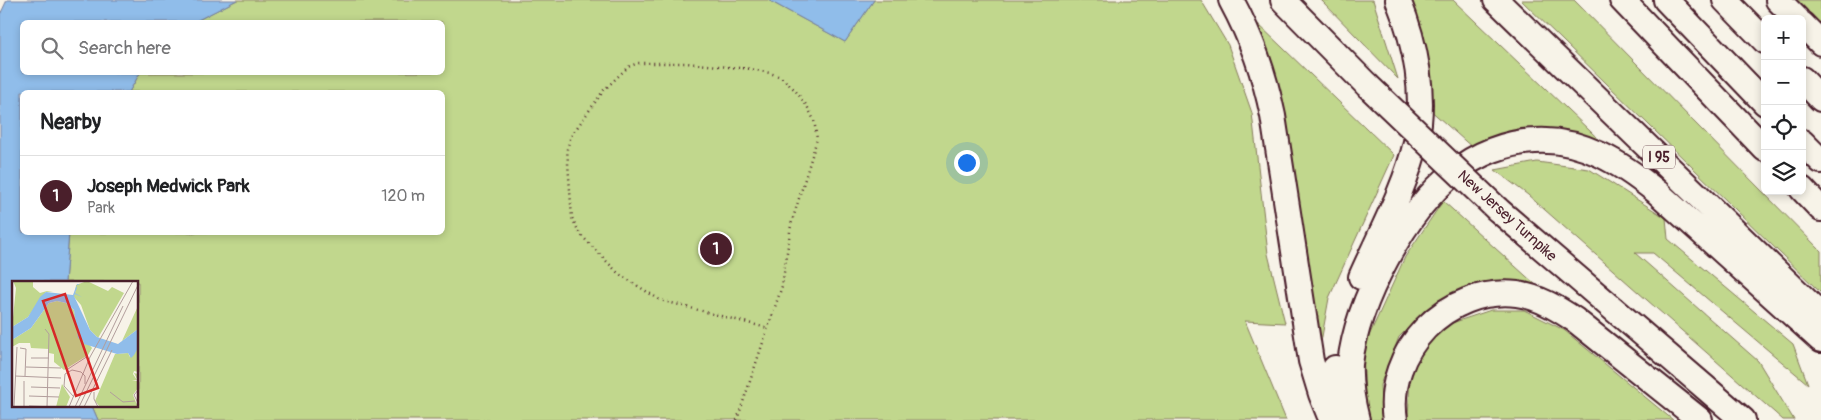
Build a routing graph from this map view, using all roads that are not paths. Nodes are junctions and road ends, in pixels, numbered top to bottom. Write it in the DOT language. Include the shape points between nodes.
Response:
graph roads {
  1 [pos="1231,0"];
  2 [pos="1283,0"];
  3 [pos="1398,0"];
  4 [pos="1496,0"];
  5 [pos="1622,0"];
  6 [pos="1666,0"];
  7 [pos="1724,0"];
  8 [pos="1778,0"];
  9 [pos="1793,15"];
  10 [pos="1806,28"];
  11 [pos="1761,37"];
  12 [pos="1821,43"];
  13 [pos="1806,83"];
  14 [pos="1761,99"];
  15 [pos="1821,99"];
  16 [pos="1761,145"];
  17 [pos="1806,193"];
  18 [pos="1821,209"];
  19 [pos="1821,315"];
  20 [pos="1821,340"];
  21 [pos="1331,420"];
  22 [pos="1338,420"];
  23 [pos="1357,420"];
  24 [pos="1394,420"];
  25 [pos="1700,420"];
  26 [pos="1742,420"];
  1 -- 21 [label="highway" via="1255,49 1266,82 1312,361 1320,394"];
  2 -- 26 [label="highway, New Jersey Turnpike, bridge" via="1497,209"];
  3 -- 22 [label="highway" via="1417,68 1421,104 1416,141 1407,174 1350,303 1340,334 1334,396"];
  4 -- 19 [label="highway, I 95"];
  5 -- 16 [label="highway"];
  6 -- 14 [label="highway"];
  7 -- 11 [label="highway"];
  8 -- 9 [label="highway"];
  10 -- 12 [label="highway"];
  13 -- 15 [label="highway"];
  17 -- 18 [label="highway"];
  20 -- 23 [label="highway" via="1632,172 1586,148 1562,142 1535,141 1509,145 1480,156 1455,171 1431,194 1394,246 1355,336 1350,393"];
  24 -- 25 [label="highway" via="1396,382 1414,339 1449,309 1470,298 1494,294 1516,294 1556,307"];
}
